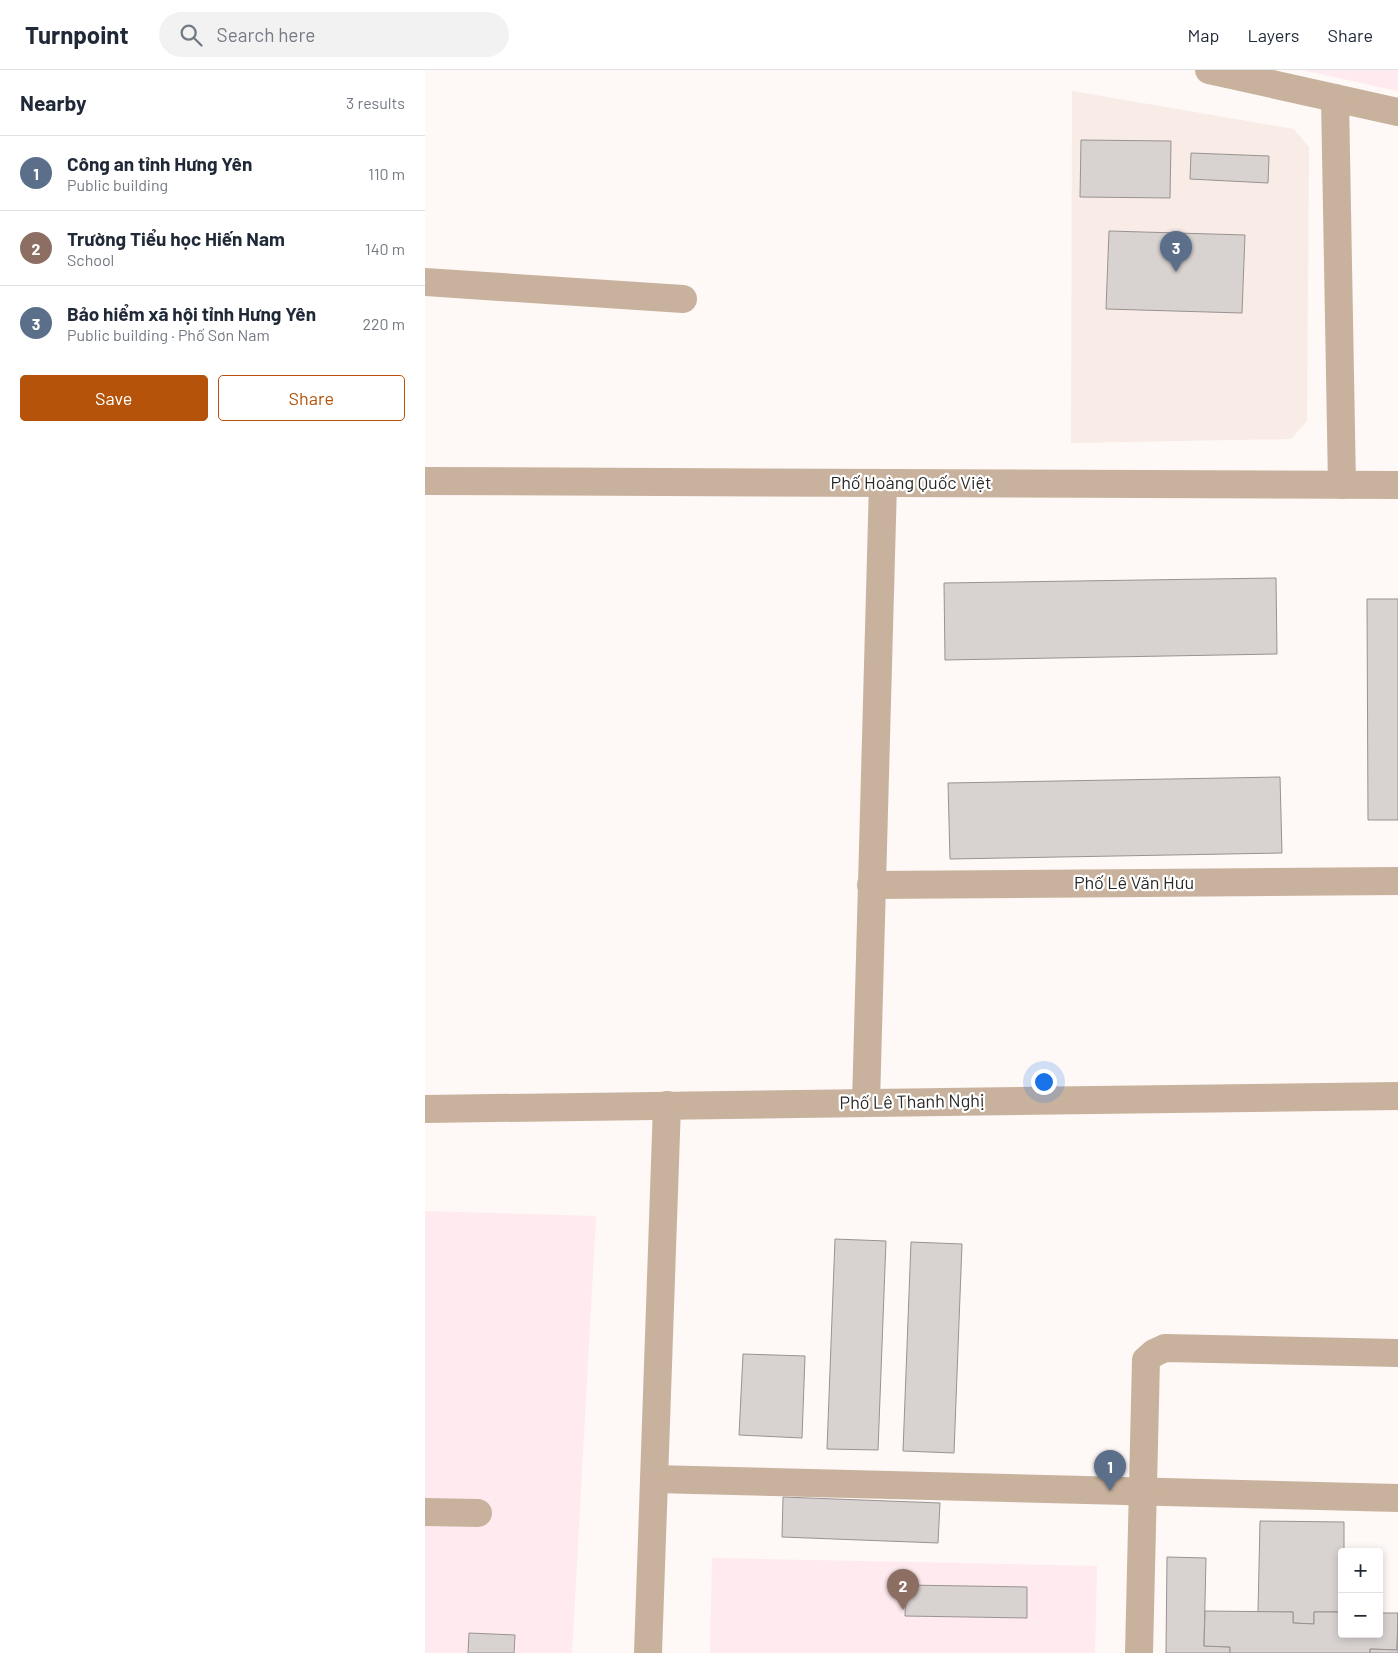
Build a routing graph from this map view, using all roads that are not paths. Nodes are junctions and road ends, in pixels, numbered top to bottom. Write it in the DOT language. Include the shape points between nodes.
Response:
graph roads {
  1 [pos="1209,70"];
  2 [pos="1335,98"];
  3 [pos="1398,112"];
  4 [pos="425,282"];
  5 [pos="683,299"];
  6 [pos="425,481"];
  7 [pos="883,483"];
  8 [pos="1342,485"];
  9 [pos="1398,485"];
  10 [pos="1398,881"];
  11 [pos="871,885"];
  12 [pos="1398,1096"];
  13 [pos="866,1103"];
  14 [pos="667,1105"];
  15 [pos="425,1109"];
  16 [pos="1398,1353"];
  17 [pos="654,1478"];
  18 [pos="1143,1492"];
  19 [pos="1398,1498"];
  20 [pos="425,1512"];
  21 [pos="479,1513"];
  22 [pos="648,1653"];
  23 [pos="1139,1653"];
  1 -- 2 [label="street"];
  2 -- 3 [label="street"];
  2 -- 8 [label="street"];
  4 -- 5 [label="street"];
  6 -- 7 [label="street, Phố Hoàng Quốc Việt"];
  7 -- 8 [label="street, Phố Hoàng Quốc Việt"];
  7 -- 11 [label="street"];
  8 -- 9 [label="street, Phố Hoàng Quốc Việt"];
  10 -- 11 [label="street, Phố Lê Văn Hưu"];
  11 -- 13 [label="street"];
  12 -- 13 [label="street, Phố Lê Thanh Nghị"];
  13 -- 14 [label="street, Phố Lê Thanh Nghị"];
  14 -- 15 [label="street, Phố Lê Thanh Nghị"];
  14 -- 17 [label="street"];
  16 -- 18 [label="street" via="1165,1348 1154,1353 1147,1360"];
  17 -- 18 [label="street"];
  17 -- 22 [label="street"];
  18 -- 19 [label="street"];
  18 -- 23 [label="street"];
  20 -- 21 [label="street"];
}
